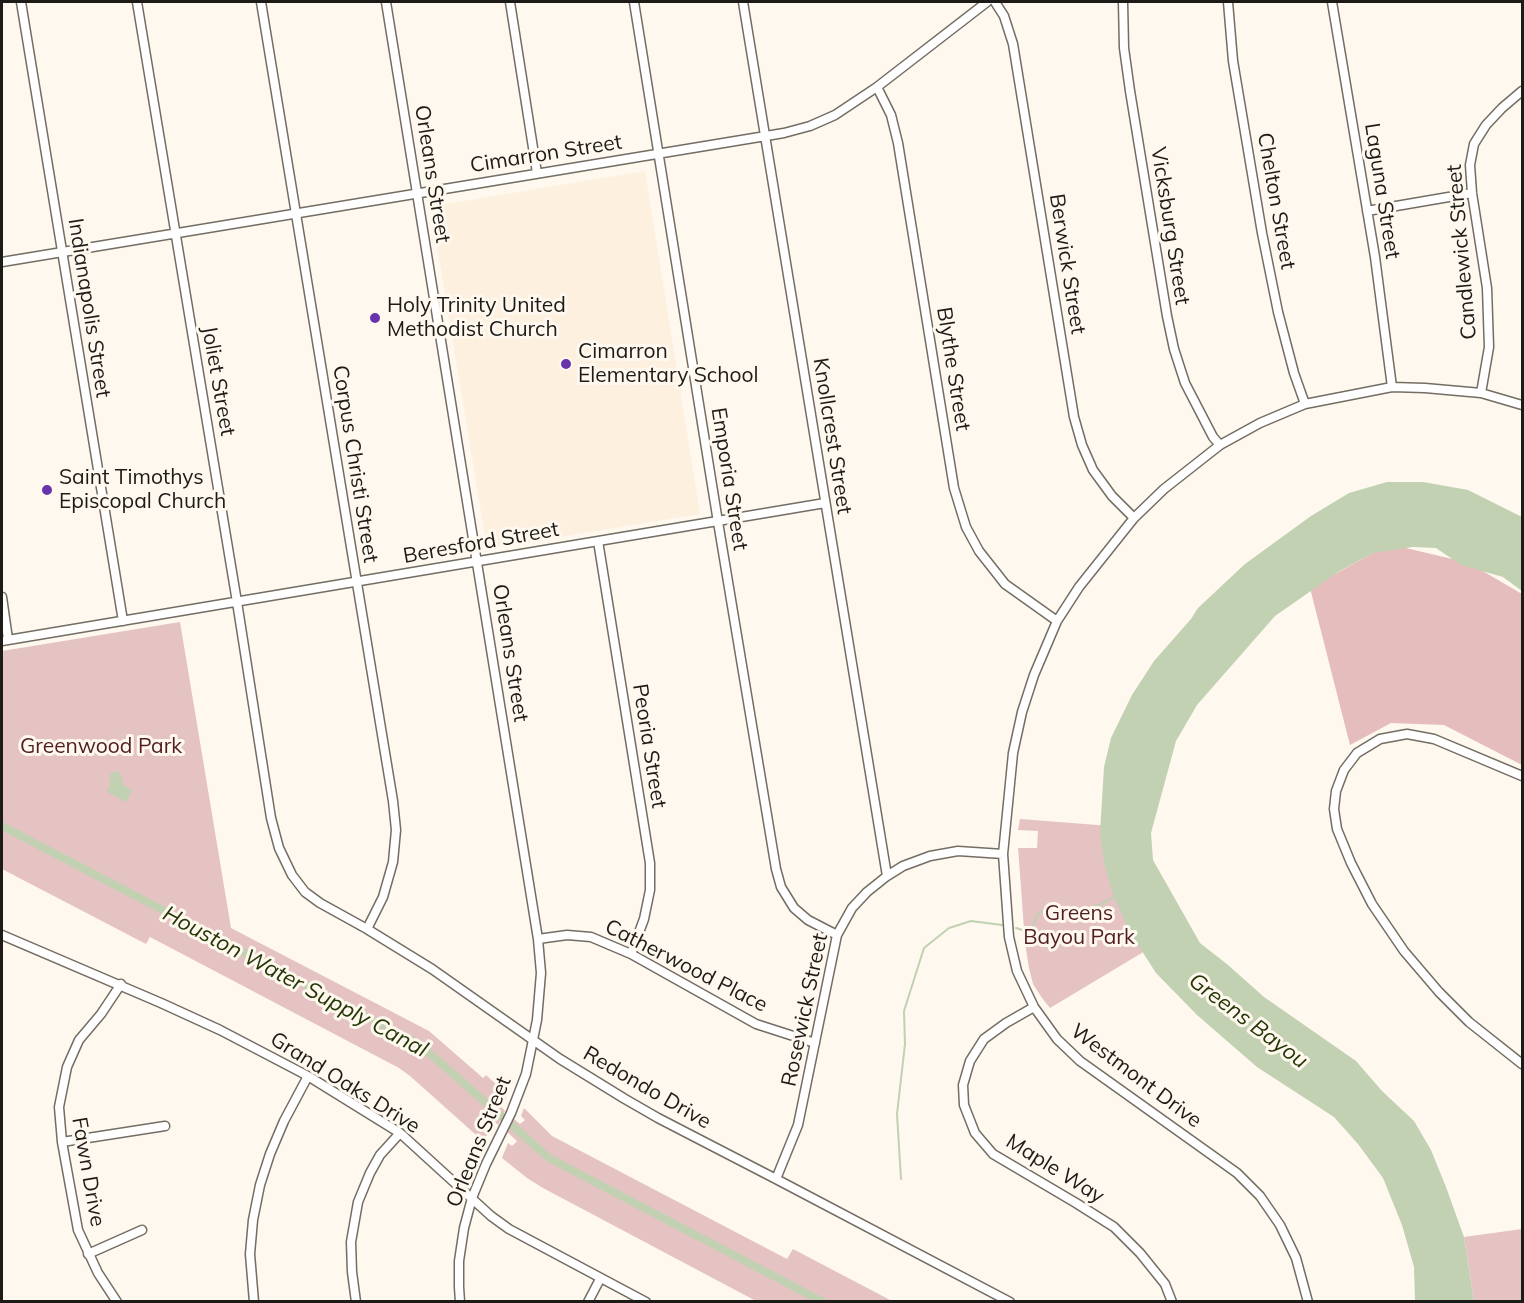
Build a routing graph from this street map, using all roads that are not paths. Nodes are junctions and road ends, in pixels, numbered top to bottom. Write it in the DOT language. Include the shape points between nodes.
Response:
graph roads {
  1 [pos="21,2"];
  2 [pos="137,2"];
  3 [pos="261,2"];
  4 [pos="386,2"];
  5 [pos="510,2"];
  6 [pos="634,2"];
  7 [pos="743,2"];
  8 [pos="987,2"];
  9 [pos="995,2"];
  10 [pos="1123,2"];
  11 [pos="1228,2"];
  12 [pos="1332,2"];
  13 [pos="877,87"];
  14 [pos="1522,91"];
  15 [pos="766,136"];
  16 [pos="659,154"];
  17 [pos="537,173"];
  18 [pos="417,193"];
  19 [pos="1472,193"];
  20 [pos="1367,211"];
  21 [pos="295,214"];
  22 [pos="175,234"];
  23 [pos="62,252"];
  24 [pos="2,262"];
  25 [pos="1392,387"];
  26 [pos="1481,393"];
  27 [pos="1305,404"];
  28 [pos="1522,405"];
  29 [pos="1220,445"];
  30 [pos="825,503"];
  31 [pos="1134,518"];
  32 [pos="718,522"];
  33 [pos="598,541"];
  34 [pos="477,562"];
  35 [pos="356,582"];
  36 [pos="2,597"];
  37 [pos="237,602"];
  38 [pos="123,621"];
  39 [pos="1057,621"];
  40 [pos="5,640"];
  41 [pos="1522,776"];
  42 [pos="1003,854"];
  43 [pos="289,870"];
  44 [pos="887,876"];
  45 [pos="368,929"];
  46 [pos="837,935"];
  47 [pos="4,936"];
  48 [pos="538,939"];
  49 [pos="2,947"];
  50 [pos="631,954"];
  51 [pos="121,984"];
  52 [pos="1034,1007"];
  53 [pos="534,1040"];
  54 [pos="814,1043"];
  55 [pos="1522,1064"];
  56 [pos="308,1076"];
  57 [pos="165,1126"];
  58 [pos="400,1133"];
  59 [pos="62,1142"];
  60 [pos="776,1179"];
  61 [pos="472,1198"];
  62 [pos="142,1230"];
  63 [pos="88,1254"];
  64 [pos="600,1279"];
  65 [pos="117,1302"];
  66 [pos="254,1302"];
  67 [pos="356,1302"];
  68 [pos="460,1302"];
  69 [pos="588,1302"];
  70 [pos="646,1302"];
  71 [pos="1010,1302"];
  72 [pos="1172,1302"];
  73 [pos="1308,1302"];
  1 -- 23 [label="street, Indianapolis Street"];
  2 -- 22 [label="street, Joliet Street"];
  3 -- 21 [label="street, Corpus Christi Street"];
  4 -- 18 [label="street, Orleans Street"];
  5 -- 17 [label="street"];
  6 -- 16 [label="street, Emporia Street"];
  7 -- 15 [label="street, Knollcrest Street"];
  8 -- 13 [label="street, Cimarron Street"];
  9 -- 31 [label="street, Berwick Street" via="1013,45 1074,417 1093,470"];
  10 -- 29 [label="street, Vicksburg Street" via="1130,91 1174,349 1185,382"];
  11 -- 27 [label="street, Chelton Street" via="1233,61 1262,233 1278,312"];
  12 -- 20 [label="street, Laguna Street"];
  13 -- 15 [label="street, Cimarron Street" via="835,115 784,134"];
  13 -- 39 [label="street, Blythe Street" via="891,115 898,143 954,488 966,526 979,551 1005,584"];
  14 -- 19 [label="street, Candlewick Street" via="1486,125 1474,144 1470,165"];
  15 -- 16 [label="street, Cimarron Street"];
  15 -- 30 [label="street, Knollcrest Street"];
  16 -- 17 [label="street, Cimarron Street"];
  16 -- 32 [label="street, Emporia Street"];
  17 -- 18 [label="street, Cimarron Street"];
  18 -- 21 [label="street, Cimarron Street"];
  18 -- 34 [label="street, Orleans Street"];
  19 -- 20 [label="street"];
  19 -- 26 [label="street, Candlewick Street" via="1487,288 1489,347"];
  20 -- 25 [label="street, Laguna Street"];
  21 -- 22 [label="street, Cimarron Street"];
  21 -- 35 [label="street, Corpus Christi Street"];
  22 -- 23 [label="street, Cimarron Street"];
  22 -- 37 [label="street, Joliet Street"];
  23 -- 24 [label="street, Cimarron Street"];
  23 -- 38 [label="street, Indianapolis Street"];
  25 -- 26 [label="street, Westmont Drive"];
  25 -- 27 [label="street, Westmont Drive"];
  26 -- 28 [label="street, Westmont Drive"];
  27 -- 29 [label="street, Westmont Drive"];
  29 -- 31 [label="street, Westmont Drive"];
  30 -- 32 [label="street, Beresford Street"];
  30 -- 44 [label="street, Knollcrest Street"];
  31 -- 39 [label="street, Westmont Drive"];
  32 -- 33 [label="street, Beresford Street"];
  32 -- 46 [label="street, Emporia Street" via="776,869 794,908"];
  33 -- 34 [label="street, Beresford Street"];
  33 -- 50 [label="street, Peoria Street" via="650,863 644,919"];
  34 -- 35 [label="street, Beresford Street"];
  34 -- 48 [label="street, Orleans Street"];
  35 -- 37 [label="street, Beresford Street"];
  35 -- 45 [label="street, Corpus Christi Street" via="396,830 393,862"];
  36 -- 40 [label="street"];
  37 -- 38 [label="street, Beresford Street"];
  37 -- 43 [label="street, Joliet Street" via="271,818"];
  38 -- 40 [label="street, Beresford Street"];
  39 -- 42 [label="street, Westmont Drive" via="1034,675 1020,722"];
  41 -- 55 [label="street" via="1434,739 1407,734 1380,739 1357,753 1344,770 1334,809 1337,829 1351,863 1372,904 1404,951 1469,1022"];
  42 -- 44 [label="street, Rosewick Street" via="958,851 930,856"];
  42 -- 52 [label="street, Westmont Drive" via="1009,937 1017,971"];
  43 -- 45 [label="street, Redondo Drive" via="305,892"];
  44 -- 46 [label="street, Rosewick Street" via="852,908"];
  45 -- 53 [label="street, Redondo Drive"];
  46 -- 54 [label="street, Rosewick Street"];
  47 -- 49 [label="street"];
  47 -- 51 [label="street, Grand Oaks Drive"];
  48 -- 50 [label="street, Catherwood Place" via="591,937"];
  48 -- 53 [label="street, Orleans Street" via="541,973"];
  50 -- 54 [label="street, Catherwood Place" via="756,1024"];
  51 -- 56 [label="street, Grand Oaks Drive"];
  51 -- 59 [label="street, Fawn Drive" via="79,1040 67,1067 59,1107"];
  52 -- 72 [label="street, Maple Way" via="984,1039 970,1061 963,1085 964,1105 975,1133 993,1154 1114,1227 1165,1284"];
  52 -- 73 [label="street, Westmont Drive" via="1057,1039 1080,1061 1237,1173 1260,1196 1296,1258"];
  53 -- 60 [label="street, Redondo Drive" via="658,1118"];
  53 -- 61 [label="street, Orleans Street" via="511,1113"];
  54 -- 60 [label="street, Rosewick Street" via="798,1125"];
  56 -- 58 [label="street, Grand Oaks Drive"];
  56 -- 66 [label="street" via="284,1121 260,1185 250,1254"];
  57 -- 59 [label="street"];
  58 -- 61 [label="street, Grand Oaks Drive"];
  58 -- 67 [label="street" via="380,1155 358,1202 351,1242"];
  59 -- 63 [label="street, Fawn Drive" via="78,1230"];
  60 -- 71 [label="street, Redondo Drive"];
  61 -- 64 [label="street, Grand Oaks Drive" via="509,1229"];
  61 -- 68 [label="street, Orleans Street" via="459,1261"];
  62 -- 63 [label="street"];
  63 -- 65 [label="street, Fawn Drive"];
  64 -- 69 [label="street"];
  64 -- 70 [label="street, Grand Oaks Drive"];
}
